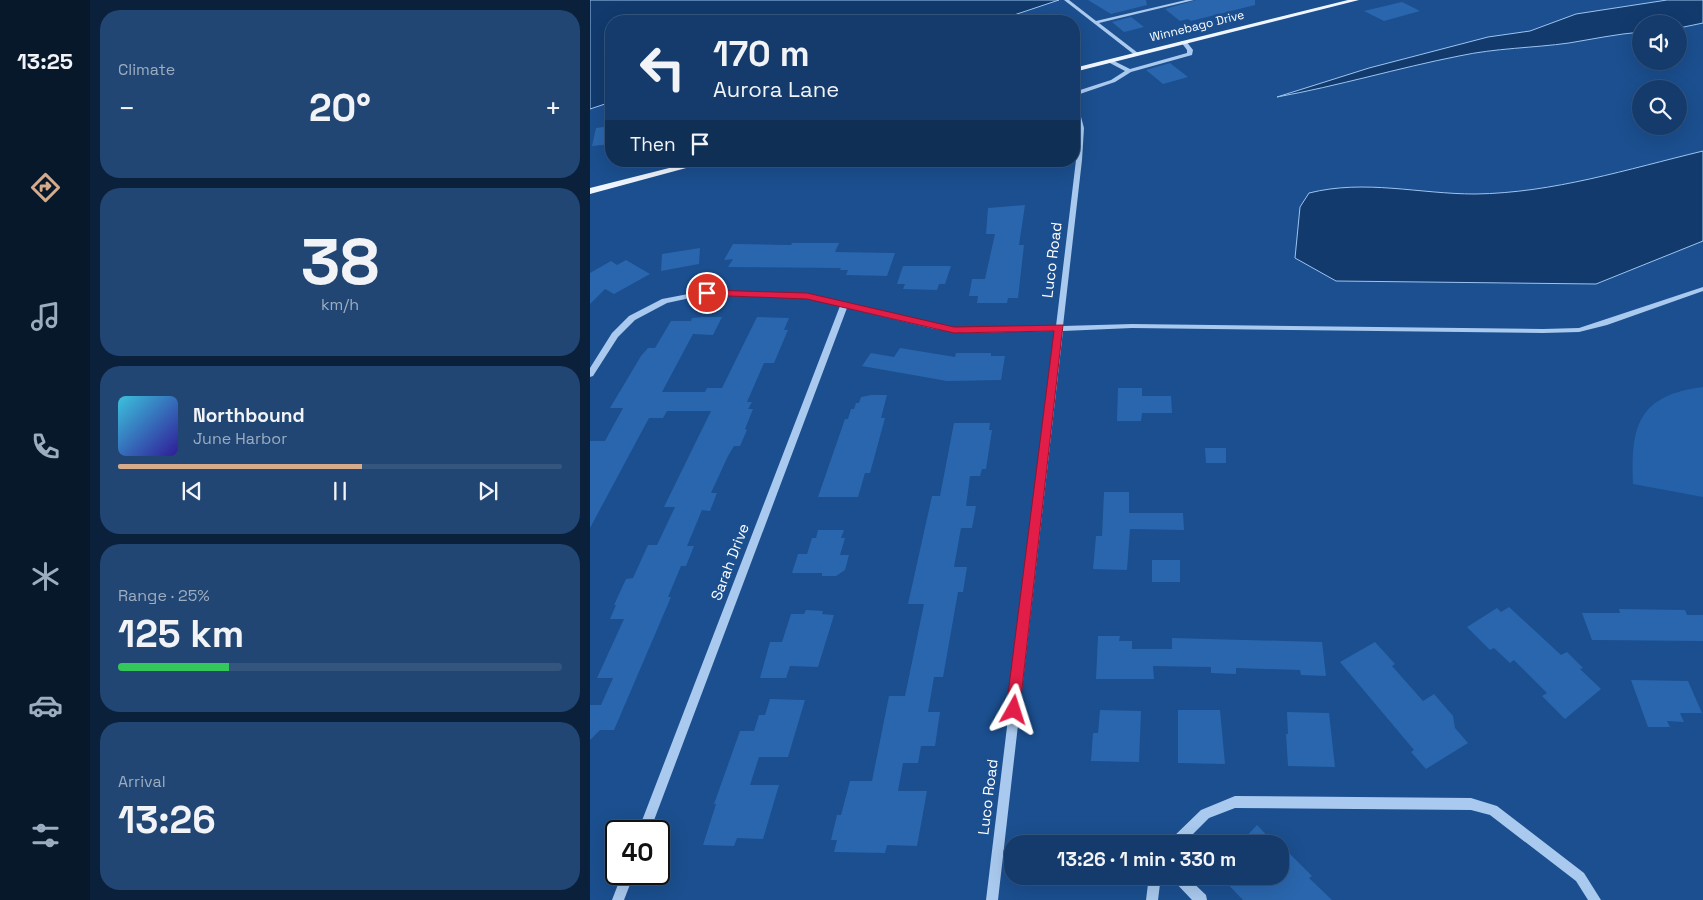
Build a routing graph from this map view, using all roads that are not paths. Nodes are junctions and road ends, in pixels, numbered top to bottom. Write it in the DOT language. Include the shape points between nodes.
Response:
graph roads {
  1 [pos="1066,0"];
  2 [pos="1192,0"];
  3 [pos="1356,0"];
  4 [pos="1096,22"];
  5 [pos="1184,42"];
  6 [pos="1136,54"];
  7 [pos="1110,61"];
  8 [pos="1080,68"];
  9 [pos="1129,71"];
  10 [pos="1080,92"];
  11 [pos="1080,120"];
  12 [pos="1080,151"];
  13 [pos="684,167"];
  14 [pos="1078,167"];
  15 [pos="590,191"];
  16 [pos="1703,289"];
  17 [pos="845,304"];
  18 [pos="1059,327"];
  19 [pos="590,374"];
  20 [pos="648,820"];
  21 [pos="1183,835"];
  22 [pos="624,885"];
  23 [pos="1154,885"];
  24 [pos="1186,885"];
  25 [pos="618,900"];
  26 [pos="992,900"];
  27 [pos="1152,900"];
  28 [pos="1200,900"];
  29 [pos="1596,900"];
  1 -- 4 [label="street"];
  2 -- 4 [label="street"];
  3 -- 5 [label="main road, Winnebago Drive"];
  4 -- 6 [label="street"];
  5 -- 6 [label="main road, Winnebago Drive"];
  5 -- 9 [label="street" via="1190,54"];
  6 -- 7 [label="main road, Winnebago Drive"];
  7 -- 8 [label="main road, Winnebago Drive"];
  7 -- 9 [label="street"];
  9 -- 10 [label="street" via="1113,81"];
  11 -- 12 [label="street, Luco Road"];
  13 -- 15 [label="main road"];
  14 -- 18 [label="street, Luco Road"];
  16 -- 18 [label="street" via="1579,330"];
  17 -- 18 [label="street" via="954,330"];
  17 -- 19 [label="street" via="784,294 707,293 677,297 644,310 626,323 613,337"];
  17 -- 20 [label="street, Sarah Drive"];
  18 -- 26 [label="street, Luco Road"];
  21 -- 29 [label="street" via="1205,814 1234,802 1471,804 1493,810 1580,877"];
  22 -- 25 [label="street"];
  23 -- 27 [label="street"];
  24 -- 28 [label="street"];
}
